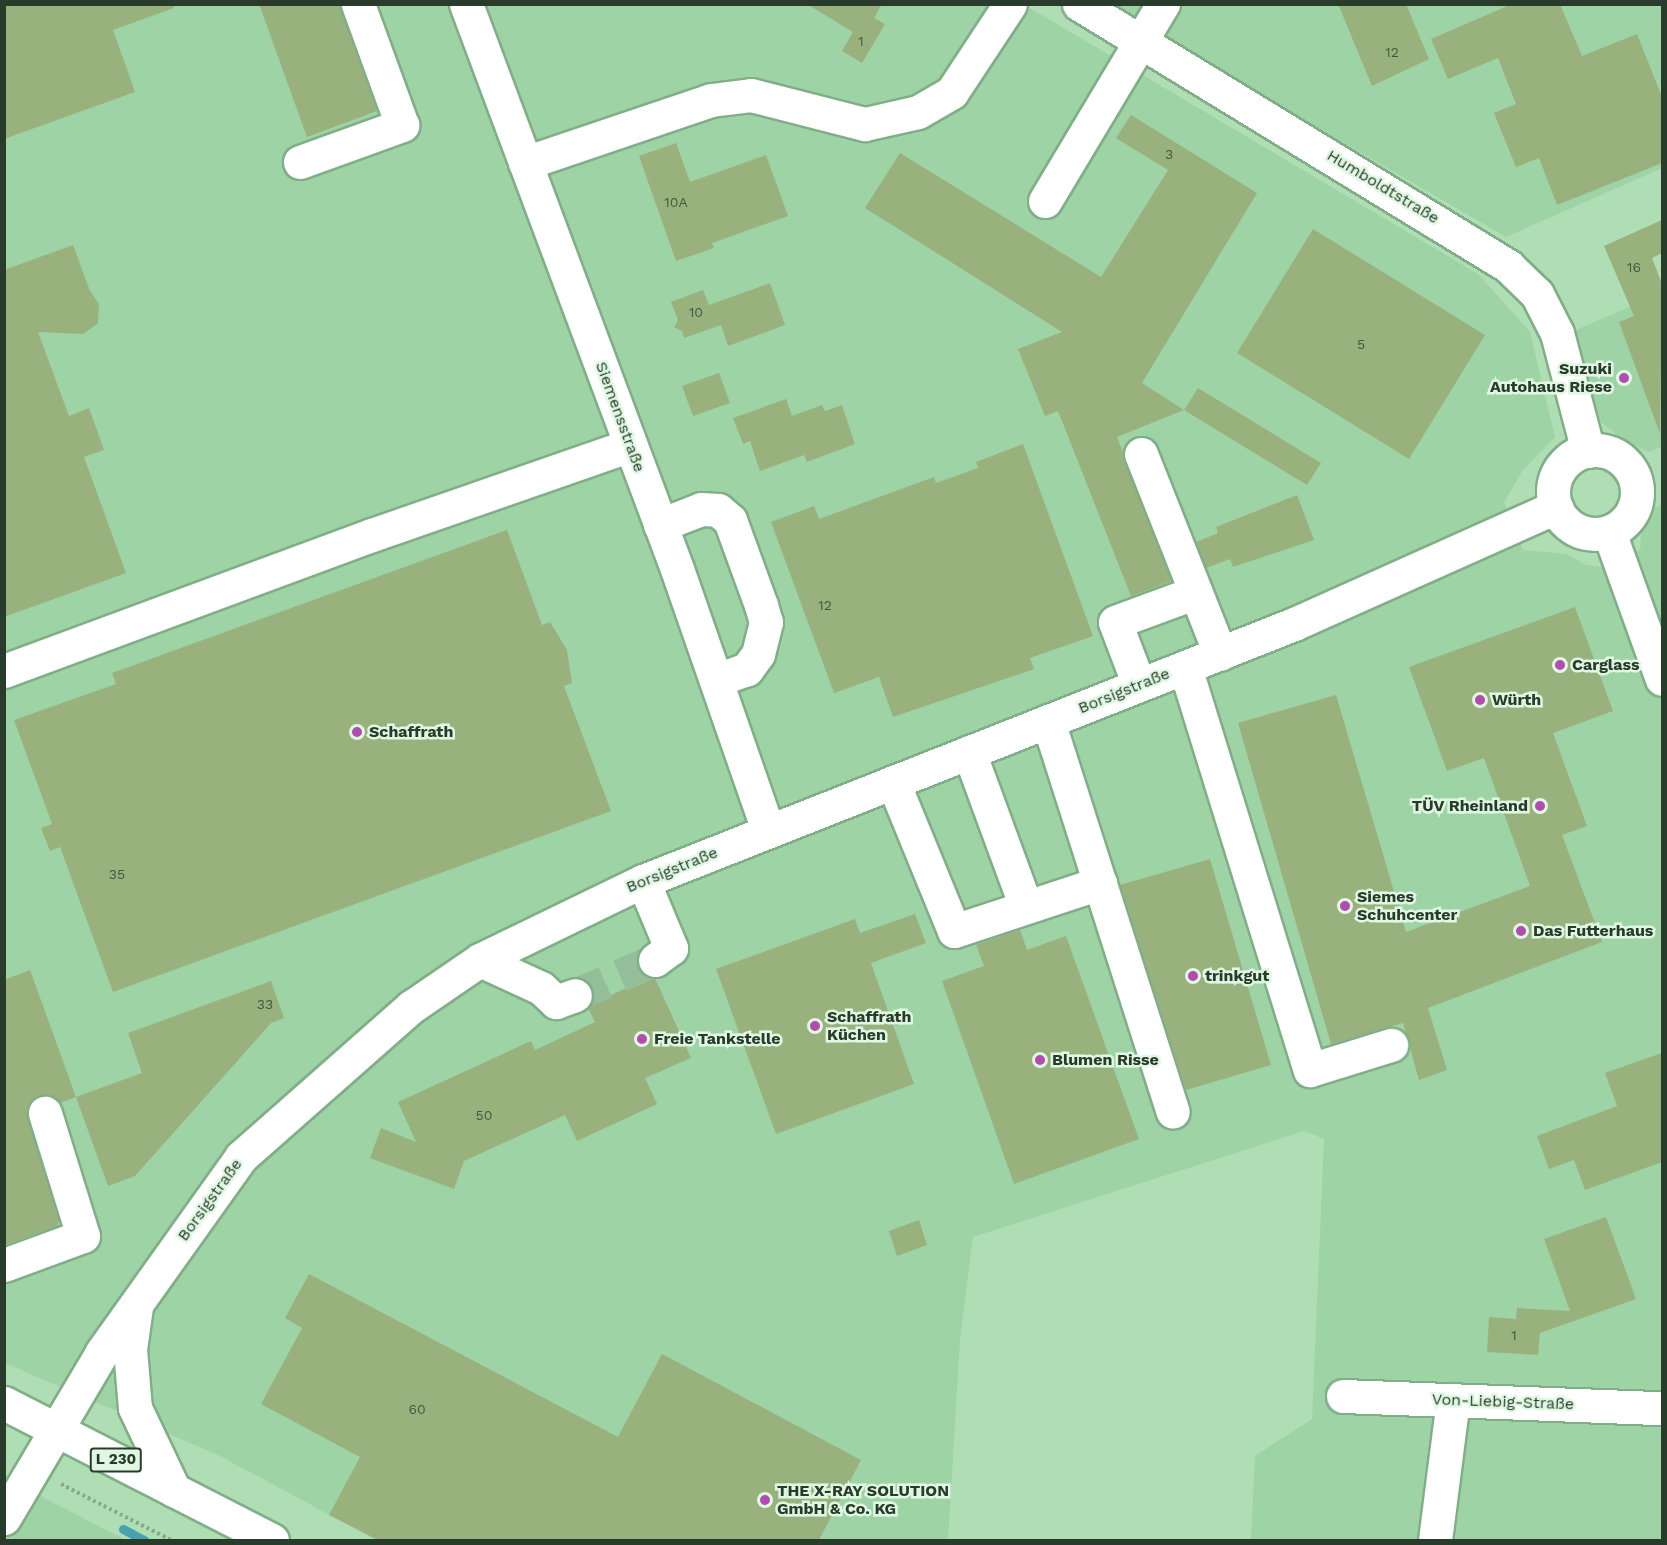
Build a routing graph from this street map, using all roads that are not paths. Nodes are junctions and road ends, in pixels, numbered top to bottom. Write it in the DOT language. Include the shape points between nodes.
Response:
graph roads {
  1 [pos="358,4"];
  2 [pos="466,4"];
  3 [pos="1010,4"];
  4 [pos="1079,4"];
  5 [pos="1163,4"];
  6 [pos="1140,40"];
  7 [pos="300,162"];
  8 [pos="525,163"];
  9 [pos="1045,201"];
  10 [pos="630,445"];
  11 [pos="1588,451"];
  12 [pos="1141,454"];
  13 [pos="1650,482"];
  14 [pos="1556,507"];
  15 [pos="660,525"];
  16 [pos="1609,532"];
  17 [pos="1196,592"];
  18 [pos="1220,654"];
  19 [pos="1185,668"];
  20 [pos="4,671"];
  21 [pos="1662,679"];
  22 [pos="716,680"];
  23 [pos="1139,685"];
  24 [pos="1048,722"];
  25 [pos="969,752"];
  26 [pos="892,782"];
  27 [pos="768,831"];
  28 [pos="643,881"];
  29 [pos="1100,883"];
  30 [pos="1026,907"];
  31 [pos="655,944"];
  32 [pos="480,960"];
  33 [pos="561,987"];
  34 [pos="1391,1045"];
  35 [pos="1173,1112"];
  36 [pos="45,1113"];
  37 [pos="4,1265"];
  38 [pos="137,1302"];
  39 [pos="1343,1396"];
  40 [pos="1453,1400"];
  41 [pos="4,1403"];
  42 [pos="1662,1408"];
  43 [pos="58,1430"];
  44 [pos="174,1490"];
  45 [pos="4,1518"];
  46 [pos="272,1540"];
  47 [pos="1435,1540"];
  1 -- 7 [label="street" via="402,125"];
  2 -- 8 [label="street, Siemensstraße"];
  3 -- 8 [label="street" via="952,92 918,112 865,124 751,95 711,100"];
  4 -- 6 [label="street, Humboldtstraße"];
  5 -- 6 [label="street"];
  6 -- 9 [label="street"];
  6 -- 11 [label="street, Humboldtstraße" via="1508,266 1537,294 1557,333"];
  8 -- 10 [label="street, Siemensstraße"];
  10 -- 15 [label="street, Siemensstraße"];
  10 -- 20 [label="street" via="338,547"];
  11 -- 13 [label="street" via="1614,454 1633,473"];
  11 -- 14 [label="street" via="1566,462 1559,471 1554,483"];
  12 -- 17 [label="street"];
  13 -- 16 [label="street" via="1631,514"];
  14 -- 16 [label="street" via="1572,527 1590,533"];
  14 -- 18 [label="street, Borsigstraße"];
  15 -- 22 [label="street, Siemensstraße"];
  15 -- 22 [label="street" via="701,509 718,510 730,520 757,594 766,622 758,654 747,669"];
  16 -- 21 [label="street"];
  17 -- 18 [label="street"];
  17 -- 23 [label="street" via="1115,622"];
  18 -- 19 [label="street, Borsigstraße"];
  19 -- 23 [label="street, Borsigstraße"];
  19 -- 34 [label="street" via="1310,1070"];
  22 -- 27 [label="street, Siemensstraße"];
  23 -- 24 [label="street, Borsigstraße"];
  24 -- 25 [label="street, Borsigstraße"];
  24 -- 29 [label="street"];
  25 -- 26 [label="street, Borsigstraße"];
  25 -- 30 [label="street"];
  26 -- 27 [label="street, Borsigstraße"];
  26 -- 30 [label="street" via="954,931"];
  27 -- 28 [label="street, Borsigstraße"];
  28 -- 31 [label="street"];
  28 -- 32 [label="street, Borsigstraße"];
  29 -- 30 [label="street"];
  29 -- 35 [label="street"];
  32 -- 33 [label="street"];
  32 -- 38 [label="street, Borsigstraße" via="411,1007 241,1157"];
  36 -- 37 [label="street" via="84,1236"];
  38 -- 43 [label="street, Borsigstraße" via="102,1352"];
  38 -- 44 [label="street" via="130,1349 135,1408"];
  39 -- 40 [label="street, Von-Liebig-Straße"];
  40 -- 42 [label="street, Von-Liebig-Straße"];
  40 -- 47 [label="street"];
  41 -- 43 [label="street, L 230"];
  43 -- 44 [label="street, L 230"];
  43 -- 45 [label="street, Borsigstraße"];
  44 -- 46 [label="street, L 230"];
}
